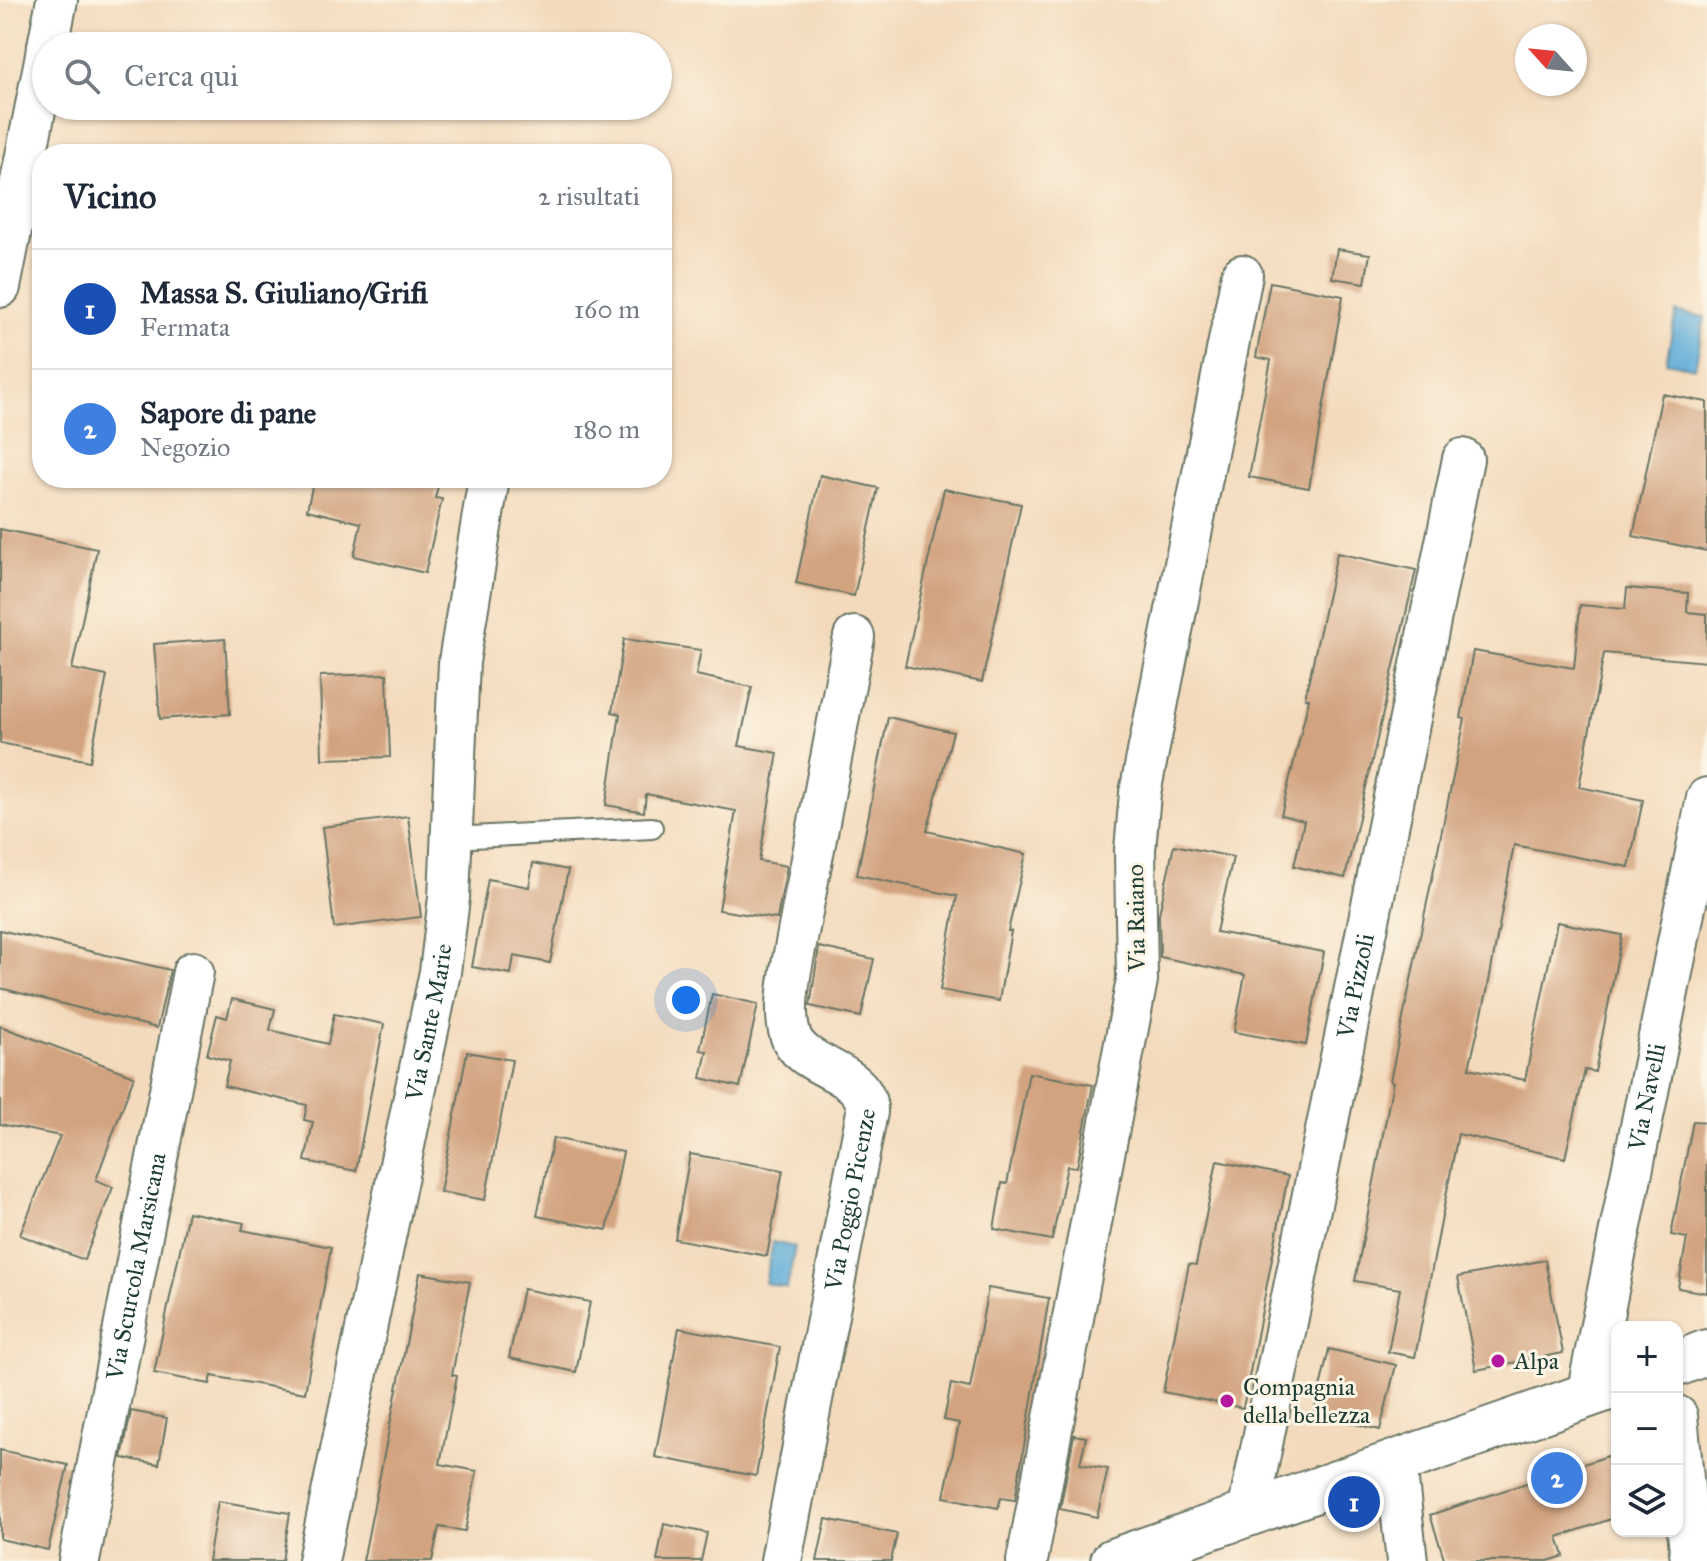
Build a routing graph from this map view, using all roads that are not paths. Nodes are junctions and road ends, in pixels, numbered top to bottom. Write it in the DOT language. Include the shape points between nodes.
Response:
graph roads {
  1 [pos="57,0"];
  2 [pos="51,32"];
  3 [pos="33,120"];
  4 [pos="1242,275"];
  5 [pos="0,287"];
  6 [pos="1463,459"];
  7 [pos="487,488"];
  8 [pos="854,637"];
  9 [pos="1707,798"];
  10 [pos="652,828"];
  11 [pos="451,838"];
  12 [pos="193,972"];
  13 [pos="1707,1352"];
  14 [pos="1683,1362"];
  15 [pos="1602,1390"];
  16 [pos="1396,1464"];
  17 [pos="1682,1465"];
  18 [pos="1248,1513"];
  19 [pos="1126,1559"];
  20 [pos="79,1561"];
  21 [pos="318,1561"];
  22 [pos="781,1561"];
  23 [pos="1027,1561"];
  24 [pos="1407,1561"];
  25 [pos="1691,1561"];
  1 -- 2 [label="street"];
  3 -- 5 [label="street"];
  4 -- 23 [label="street, Via Raiano" via="1140,793 1135,850 1137,980"];
  6 -- 18 [label="street, Via Pizzoli"];
  7 -- 11 [label="street, Via Sante Marie" via="459,662"];
  8 -- 22 [label="street, Via Poggio Picenze" via="788,1007 793,1042 858,1088 867,1112"];
  9 -- 15 [label="street, Via Navelli"];
  10 -- 11 [label="lane"];
  11 -- 21 [label="street, Via Sante Marie" via="440,972"];
  12 -- 20 [label="street, Via Scurcola Marsicana"];
  13 -- 14 [label="street"];
  15 -- 16 [label="street"];
  16 -- 18 [label="street"];
  16 -- 24 [label="street"];
  17 -- 25 [label="street"];
  18 -- 19 [label="street"];
}
